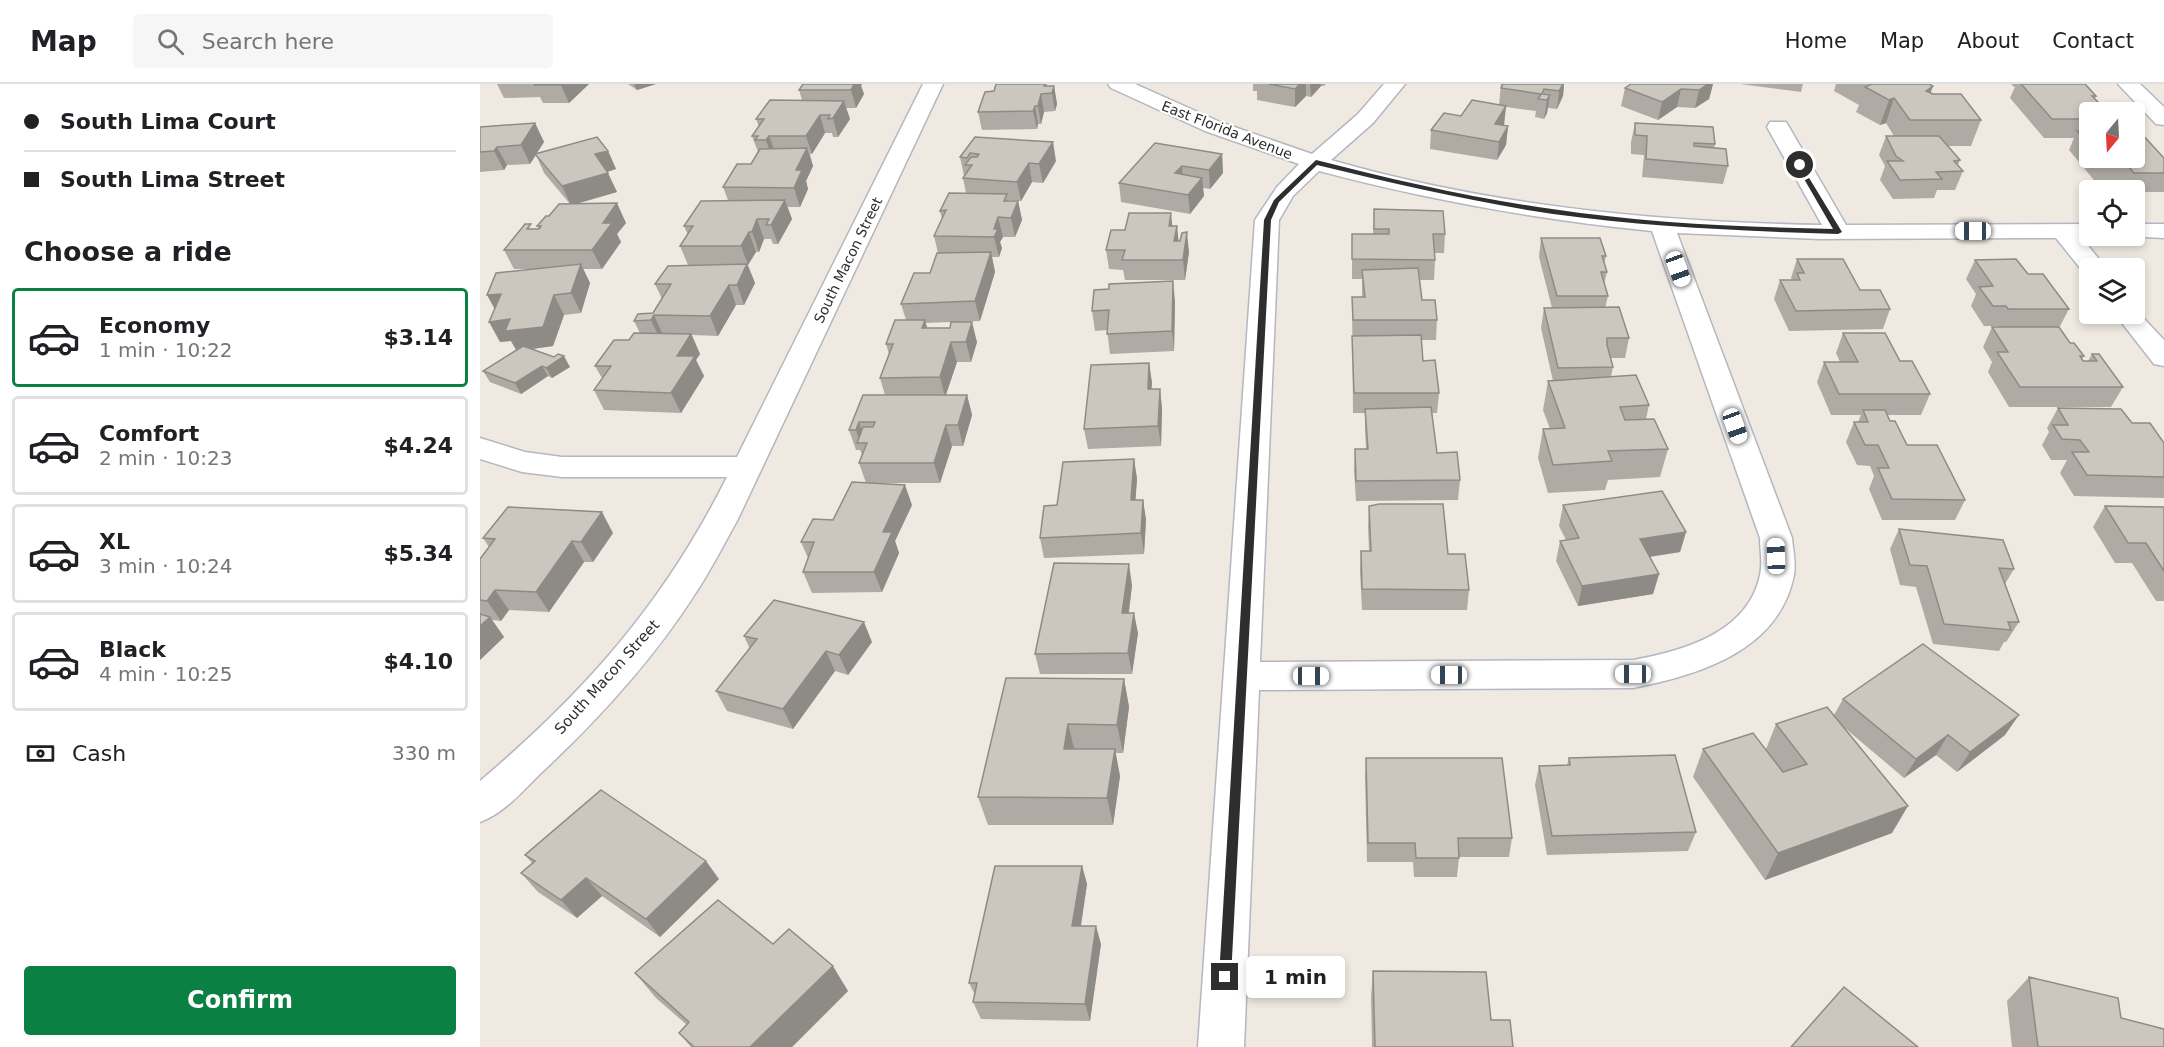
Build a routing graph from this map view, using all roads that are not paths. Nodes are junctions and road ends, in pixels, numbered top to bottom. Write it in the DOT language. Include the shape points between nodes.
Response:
graph roads {
  1 [pos="933,84"];
  2 [pos="1119,84"];
  3 [pos="1395,84"];
  4 [pos="2128,84"];
  5 [pos="2164,119"];
  6 [pos="1778,127"];
  7 [pos="1316,162"];
  8 [pos="1662,224"];
  9 [pos="2063,231"];
  10 [pos="2079,231"];
  11 [pos="2145,231"];
  12 [pos="2164,231"];
  13 [pos="1838,232"];
  14 [pos="2085,258"];
  15 [pos="2136,324"];
  16 [pos="2164,358"];
  17 [pos="480,448"];
  18 [pos="747,467"];
  19 [pos="1241,676"];
  20 [pos="480,805"];
  21 [pos="1221,1047"];
  1 -- 18 [label="street, South Macon Street"];
  2 -- 7 [label="street, East Florida Avenue" via="1227,133"];
  3 -- 7 [label="street" via="1362,122"];
  4 -- 5 [label="street"];
  6 -- 13 [label="street"];
  7 -- 8 [label="street, East Florida Avenue" via="1402,185 1502,204"];
  7 -- 19 [label="street" via="1276,201 1267,220"];
  8 -- 13 [label="street, East Florida Avenue"];
  8 -- 19 [label="street" via="1776,538 1777,574 1767,602 1748,627 1715,651 1677,667 1633,674"];
  9 -- 10 [label="street, East Florida Avenue"];
  9 -- 13 [label="street, East Florida Avenue"];
  9 -- 14 [label="street"];
  11 -- 12 [label="street"];
  15 -- 16 [label="street"];
  17 -- 18 [label="street" via="522,462 562,467"];
  18 -- 20 [label="street, South Macon Street" via="684,585 640,645 584,708"];
  19 -- 21 [label="street"];
}
